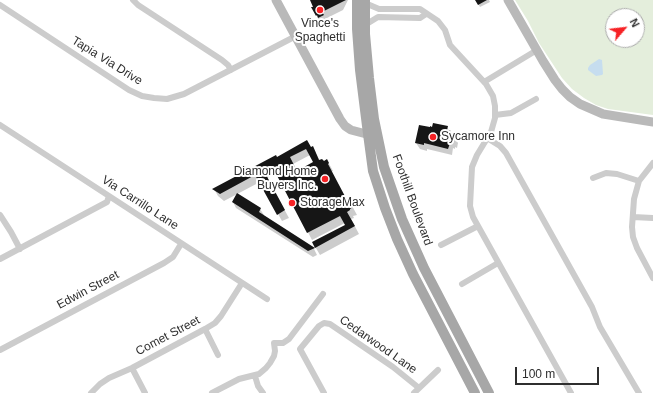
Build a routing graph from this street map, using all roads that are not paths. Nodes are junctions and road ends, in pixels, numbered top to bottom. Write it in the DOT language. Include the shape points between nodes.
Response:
graph roads {
  1 [pos="132,0"];
  2 [pos="276,0"];
  3 [pos="508,0"];
  4 [pos="363,1"];
  5 [pos="140,2"];
  6 [pos="0,5"];
  7 [pos="379,9"];
  8 [pos="412,9"];
  9 [pos="426,14"];
  10 [pos="378,17"];
  11 [pos="412,18"];
  12 [pos="365,25"];
  13 [pos="296,36"];
  14 [pos="537,50"];
  15 [pos="231,70"];
  16 [pos="484,82"];
  17 [pos="536,99"];
  18 [pos="495,115"];
  19 [pos="653,122"];
  20 [pos="0,124"];
  21 [pos="373,136"];
  22 [pos="487,138"];
  23 [pos="653,163"];
  24 [pos="593,178"];
  25 [pos="639,181"];
  26 [pos="110,196"];
  27 [pos="0,215"];
  28 [pos="633,217"];
  29 [pos="653,218"];
  30 [pos="478,226"];
  31 [pos="181,244"];
  32 [pos="441,246"];
  33 [pos="20,249"];
  34 [pos="0,259"];
  35 [pos="498,263"];
  36 [pos="653,278"];
  37 [pos="242,283"];
  38 [pos="462,284"];
  39 [pos="323,294"];
  40 [pos="268,299"];
  41 [pos="205,329"];
  42 [pos="0,350"];
  43 [pos="218,355"];
  44 [pos="132,368"];
  45 [pos="438,370"];
  46 [pos="255,376"];
  47 [pos="418,388"];
  48 [pos="91,393"];
  49 [pos="145,393"];
  50 [pos="213,393"];
  51 [pos="263,393"];
  52 [pos="324,393"];
  53 [pos="414,393"];
  54 [pos="476,393"];
  55 [pos="489,393"];
  56 [pos="571,393"];
  57 [pos="639,393"];
  1 -- 5 [label="street"];
  2 -- 13 [label="street"];
  3 -- 14 [label="street"];
  4 -- 7 [label="street"];
  4 -- 12 [label="main road, Foothill Boulevard"];
  4 -- 21 [label="main road, Foothill Boulevard" via="357,28 360,70"];
  5 -- 15 [label="street" via="222,60"];
  6 -- 15 [label="street, Tapia Via Drive" via="142,96 167,99 176,97"];
  7 -- 8 [label="street"];
  7 -- 10 [label="street"];
  8 -- 9 [label="street"];
  8 -- 11 [label="street"];
  9 -- 11 [label="street" via="420,18"];
  9 -- 16 [label="street" via="438,21 445,30 450,44"];
  10 -- 11 [label="street"];
  10 -- 12 [label="street"];
  12 -- 21 [label="main road, Foothill Boulevard" via="374,119"];
  13 -- 15 [label="street, Tapia Via Drive"];
  13 -- 21 [label="street" via="345,126"];
  14 -- 16 [label="street"];
  14 -- 19 [label="street" via="562,89 580,104 602,114"];
  16 -- 18 [label="street" via="494,96"];
  17 -- 18 [label="street" via="511,113"];
  18 -- 22 [label="street"];
  20 -- 26 [label="street, Via Carrillo Lane"];
  21 -- 54 [label="main road, Foothill Boulevard" via="373,170 397,239"];
  21 -- 55 [label="main road, Foothill Boulevard" via="410,239"];
  22 -- 30 [label="street" via="472,168 470,206"];
  22 -- 57 [label="street" via="506,153 592,307 600,327"];
  23 -- 25 [label="street"];
  24 -- 25 [label="street" via="606,173"];
  25 -- 28 [label="street"];
  26 -- 31 [label="street, Via Carrillo Lane"];
  26 -- 33 [label="street" via="107,202"];
  27 -- 33 [label="street"];
  28 -- 29 [label="street"];
  28 -- 36 [label="street" via="633,236"];
  30 -- 32 [label="street"];
  30 -- 35 [label="street"];
  31 -- 37 [label="street, Via Carrillo Lane"];
  31 -- 42 [label="street, Edwin Street" via="173,257"];
  33 -- 34 [label="street"];
  35 -- 38 [label="street"];
  35 -- 56 [label="street"];
  37 -- 40 [label="street, Via Carrillo Lane"];
  37 -- 41 [label="street, Comet Street" via="221,316"];
  39 -- 46 [label="street" via="289,339 283,343 274,343 274,356 270,363"];
  41 -- 43 [label="street"];
  41 -- 44 [label="street, Comet Street"];
  44 -- 48 [label="street, Comet Street" via="109,378"];
  44 -- 49 [label="street"];
  45 -- 47 [label="street"];
  46 -- 50 [label="street" via="239,379"];
  46 -- 51 [label="street"];
  47 -- 52 [label="street, Cedarwood Lane" via="393,367 330,324 324,323 300,349"];
  47 -- 53 [label="street"];
}
